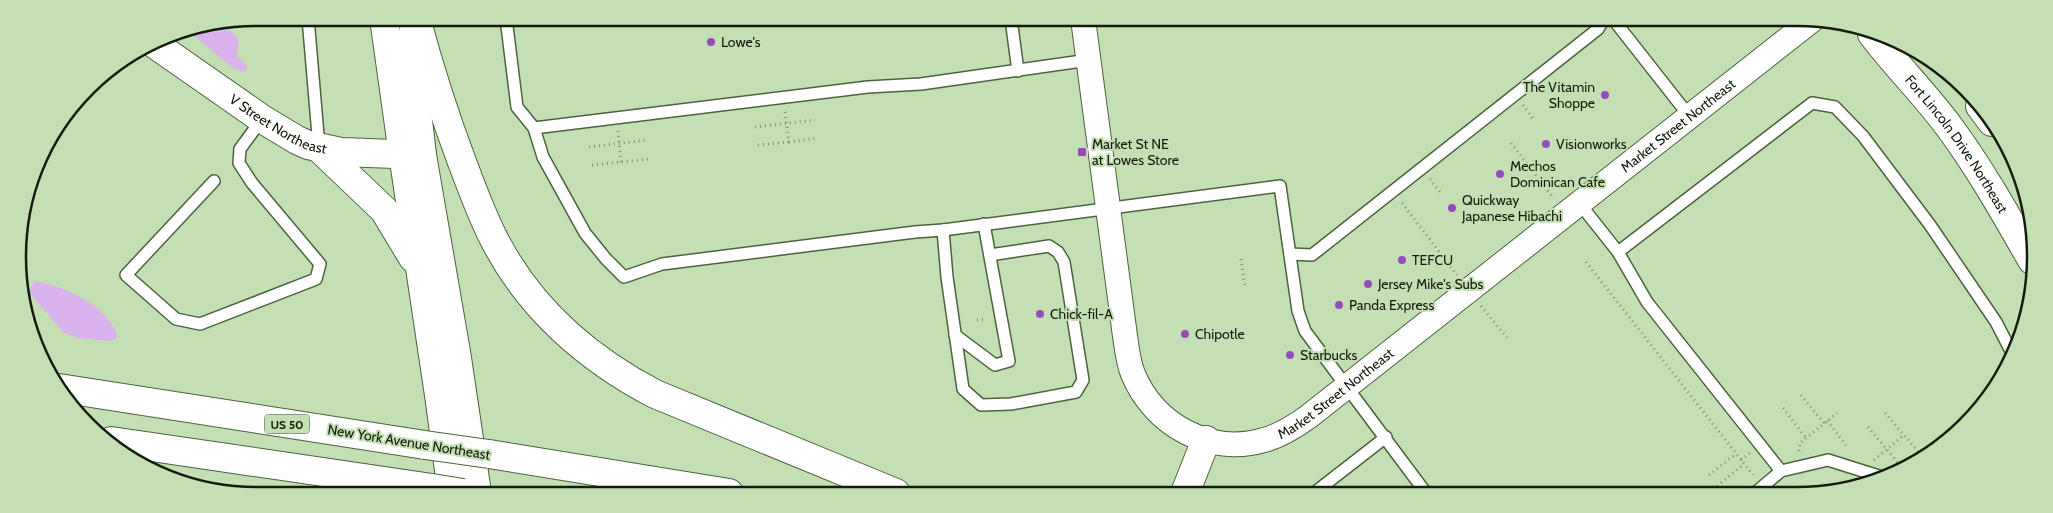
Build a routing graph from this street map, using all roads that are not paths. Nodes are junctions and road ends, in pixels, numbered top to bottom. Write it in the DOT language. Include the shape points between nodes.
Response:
graph roads {
  1 [pos="309,26"];
  2 [pos="386,26"];
  3 [pos="415,26"];
  4 [pos="417,26"];
  5 [pos="507,26"];
  6 [pos="1012,26"];
  7 [pos="1084,26"];
  8 [pos="1600,26"];
  9 [pos="1618,26"];
  10 [pos="1804,26"];
  11 [pos="1877,40"];
  12 [pos="160,48"];
  13 [pos="1089,60"];
  14 [pos="1018,71"];
  15 [pos="1690,117"];
  16 [pos="262,119"];
  17 [pos="534,128"];
  18 [pos="319,148"];
  19 [pos="413,154"];
  20 [pos="214,181"];
  21 [pos="1580,204"];
  22 [pos="1108,208"];
  23 [pos="984,224"];
  24 [pos="943,230"];
  25 [pos="494,239"];
  26 [pos="2027,251"];
  27 [pos="1618,252"];
  28 [pos="1290,254"];
  29 [pos="990,255"];
  30 [pos="420,271"];
  31 [pos="955,335"];
  32 [pos="2008,346"];
  33 [pos="1347,387"];
  34 [pos="69,390"];
  35 [pos="1386,437"];
  36 [pos="1206,440"];
  37 [pos="121,442"];
  38 [pos="1781,471"];
  39 [pos="1873,474"];
  40 [pos="416,487"];
  41 [pos="442,487"];
  42 [pos="476,487"];
  43 [pos="693,487"];
  44 [pos="879,487"];
  45 [pos="1188,487"];
  46 [pos="1323,487"];
  47 [pos="1421,487"];
  48 [pos="1762,487"];
  1 -- 18 [label="lane"];
  2 -- 19 [label="main road"];
  3 -- 19 [label="main road"];
  4 -- 25 [label="main road" via="442,109"];
  5 -- 17 [label="lane" via="517,107"];
  6 -- 14 [label="lane"];
  7 -- 13 [label="street, Market Street Northeast"];
  8 -- 28 [label="lane" via="1312,255"];
  9 -- 15 [label="lane"];
  10 -- 15 [label="street, Market Street Northeast"];
  11 -- 26 [label="main road, Fort Lincoln Drive Northeast" via="1921,90 1962,145 1987,181"];
  12 -- 16 [label="main road, V Street Northeast"];
  13 -- 14 [label="lane"];
  13 -- 22 [label="street, Market Street Northeast"];
  14 -- 17 [label="lane"];
  15 -- 21 [label="street, Market Street Northeast"];
  16 -- 18 [label="main road, V Street Northeast" via="297,140"];
  16 -- 20 [label="lane" via="240,149 239,163 320,264 316,279 200,324 176,319 126,274"];
  17 -- 24 [label="lane" via="543,157 585,233 624,277 662,264"];
  18 -- 19 [label="main road, V Street Northeast"];
  18 -- 30 [label="main road" via="384,210"];
  19 -- 25 [label="main road" via="434,161 444,170"];
  19 -- 30 [label="main road"];
  19 -- 42 [label="main road" via="457,358"];
  21 -- 27 [label="lane"];
  21 -- 33 [label="street, Market Street Northeast"];
  22 -- 23 [label="lane"];
  22 -- 28 [label="lane" via="1280,186"];
  22 -- 36 [label="street, Market Street Northeast" via="1125,336 1134,377 1162,416"];
  23 -- 24 [label="lane"];
  23 -- 29 [label="lane"];
  24 -- 31 [label="lane"];
  25 -- 44 [label="main road" via="523,286 548,316 623,376 675,404"];
  27 -- 32 [label="lane" via="1812,103 1835,107 1863,136 1930,226 1996,322"];
  27 -- 38 [label="lane" via="1648,302"];
  28 -- 33 [label="lane" via="1302,324"];
  29 -- 31 [label="lane" via="1009,361 995,364"];
  29 -- 31 [label="lane" via="1049,246 1058,252 1064,262 1083,380 1076,392 1010,404 981,404 963,390"];
  30 -- 41 [label="main road"];
  33 -- 35 [label="lane"];
  33 -- 36 [label="street, Market Street Northeast" via="1308,417 1274,437 1229,445"];
  34 -- 43 [label="main road, New York Avenue Northeast / US 50, bridge"];
  35 -- 46 [label="lane"];
  35 -- 47 [label="lane"];
  36 -- 45 [label="main road"];
  37 -- 40 [label="main road"];
  38 -- 39 [label="lane" via="1828,460"];
  38 -- 48 [label="lane"];
}
